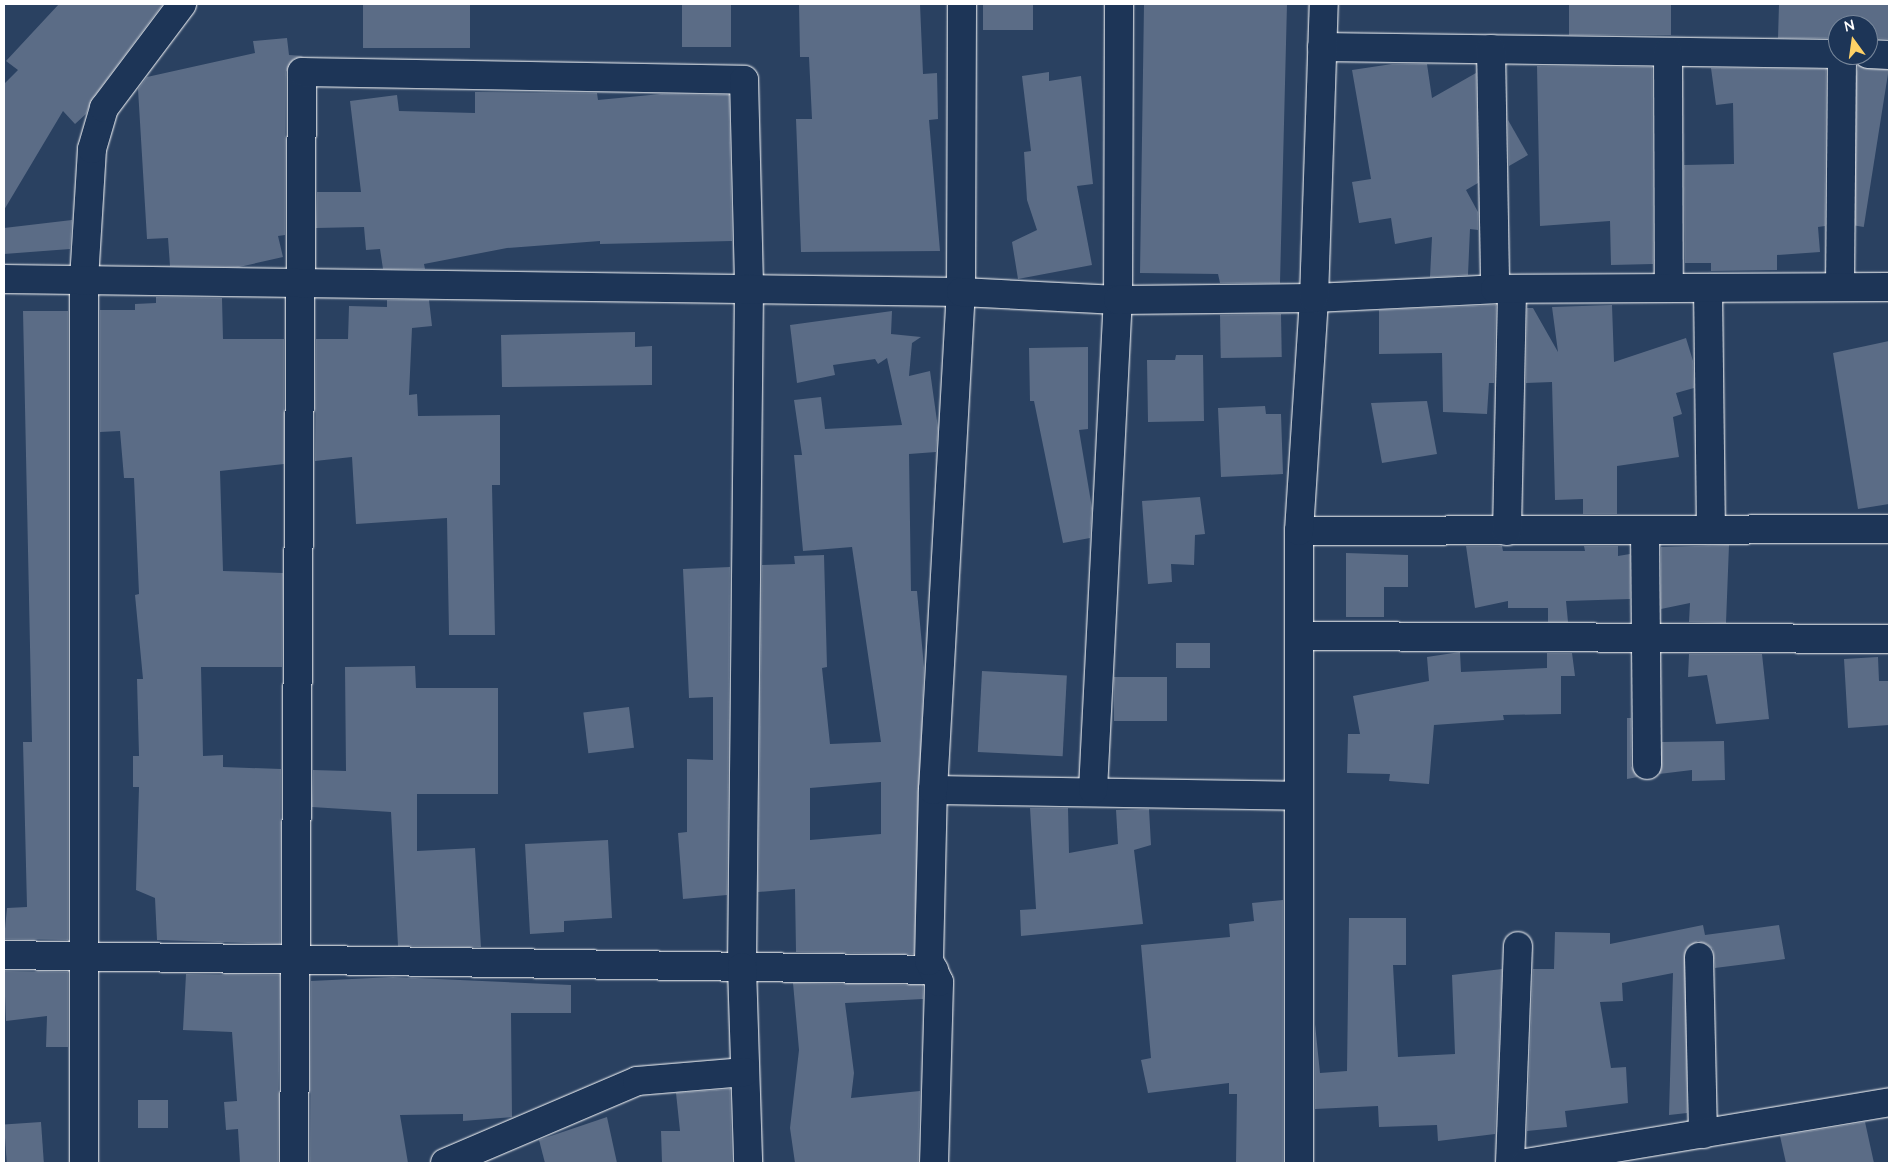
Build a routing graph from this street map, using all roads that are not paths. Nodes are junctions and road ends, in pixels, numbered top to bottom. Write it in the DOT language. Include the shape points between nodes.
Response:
graph roads {
  1 [pos="182,4"];
  2 [pos="962,4"];
  3 [pos="1119,4"];
  4 [pos="1324,4"];
  5 [pos="1322,46"];
  6 [pos="1491,50"];
  7 [pos="1668,52"];
  8 [pos="1828,54"];
  9 [pos="1842,65"];
  10 [pos="4,279"];
  11 [pos="84,280"];
  12 [pos="298,283"];
  13 [pos="1840,287"];
  14 [pos="1889,287"];
  15 [pos="749,288"];
  16 [pos="1669,288"];
  17 [pos="1708,288"];
  18 [pos="1503,289"];
  19 [pos="961,292"];
  20 [pos="1314,298"];
  21 [pos="1118,300"];
  22 [pos="1889,529"];
  23 [pos="1645,530"];
  24 [pos="1711,530"];
  25 [pos="1299,531"];
  26 [pos="1507,531"];
  27 [pos="1299,636"];
  28 [pos="1646,638"];
  29 [pos="1889,639"];
  30 [pos="1647,765"];
  31 [pos="932,790"];
  32 [pos="1093,790"];
  33 [pos="1299,796"];
  34 [pos="1518,946"];
  35 [pos="4,955"];
  36 [pos="86,956"];
  37 [pos="1699,956"];
  38 [pos="296,959"];
  39 [pos="742,967"];
  40 [pos="934,970"];
  41 [pos="745,1072"];
  42 [pos="1889,1102"];
  43 [pos="1703,1134"];
  44 [pos="84,1163"];
  45 [pos="294,1163"];
  46 [pos="446,1163"];
  47 [pos="748,1163"];
  48 [pos="934,1163"];
  49 [pos="1299,1163"];
  50 [pos="1510,1163"];
  51 [pos="1526,1163"];
  1 -- 11 [label="street" via="104,108 92,149"];
  2 -- 19 [label="street"];
  3 -- 21 [label="street"];
  4 -- 5 [label="street"];
  5 -- 6 [label="street"];
  5 -- 20 [label="street"];
  6 -- 7 [label="street"];
  6 -- 18 [label="street"];
  7 -- 8 [label="street"];
  7 -- 16 [label="street"];
  9 -- 13 [label="street"];
  10 -- 11 [label="street"];
  11 -- 12 [label="street"];
  11 -- 36 [label="street"];
  12 -- 15 [label="street"];
  12 -- 15 [label="street" via="302,72 744,80"];
  12 -- 38 [label="street"];
  13 -- 14 [label="street"];
  13 -- 17 [label="street"];
  15 -- 19 [label="street"];
  15 -- 39 [label="street"];
  16 -- 17 [label="street"];
  16 -- 18 [label="street"];
  17 -- 24 [label="street"];
  18 -- 20 [label="street"];
  18 -- 26 [label="street"];
  19 -- 21 [label="street"];
  19 -- 31 [label="street"];
  20 -- 21 [label="street"];
  20 -- 25 [label="street"];
  21 -- 32 [label="street"];
  22 -- 24 [label="street"];
  23 -- 24 [label="street"];
  23 -- 26 [label="street"];
  23 -- 28 [label="street"];
  25 -- 26 [label="street"];
  25 -- 27 [label="street"];
  27 -- 28 [label="street"];
  27 -- 33 [label="street"];
  28 -- 29 [label="street"];
  28 -- 30 [label="street"];
  31 -- 32 [label="street"];
  31 -- 40 [label="street" via="929,961"];
  32 -- 33 [label="street"];
  33 -- 49 [label="street"];
  34 -- 50 [label="street"];
  35 -- 36 [label="street"];
  36 -- 38 [label="street"];
  36 -- 44 [label="street"];
  37 -- 43 [label="street"];
  38 -- 39 [label="street"];
  38 -- 45 [label="street"];
  39 -- 40 [label="street"];
  39 -- 41 [label="street"];
  40 -- 48 [label="street" via="939,982"];
  41 -- 46 [label="street" via="637,1081"];
  41 -- 47 [label="street"];
  42 -- 43 [label="street"];
  43 -- 51 [label="street"];
}
